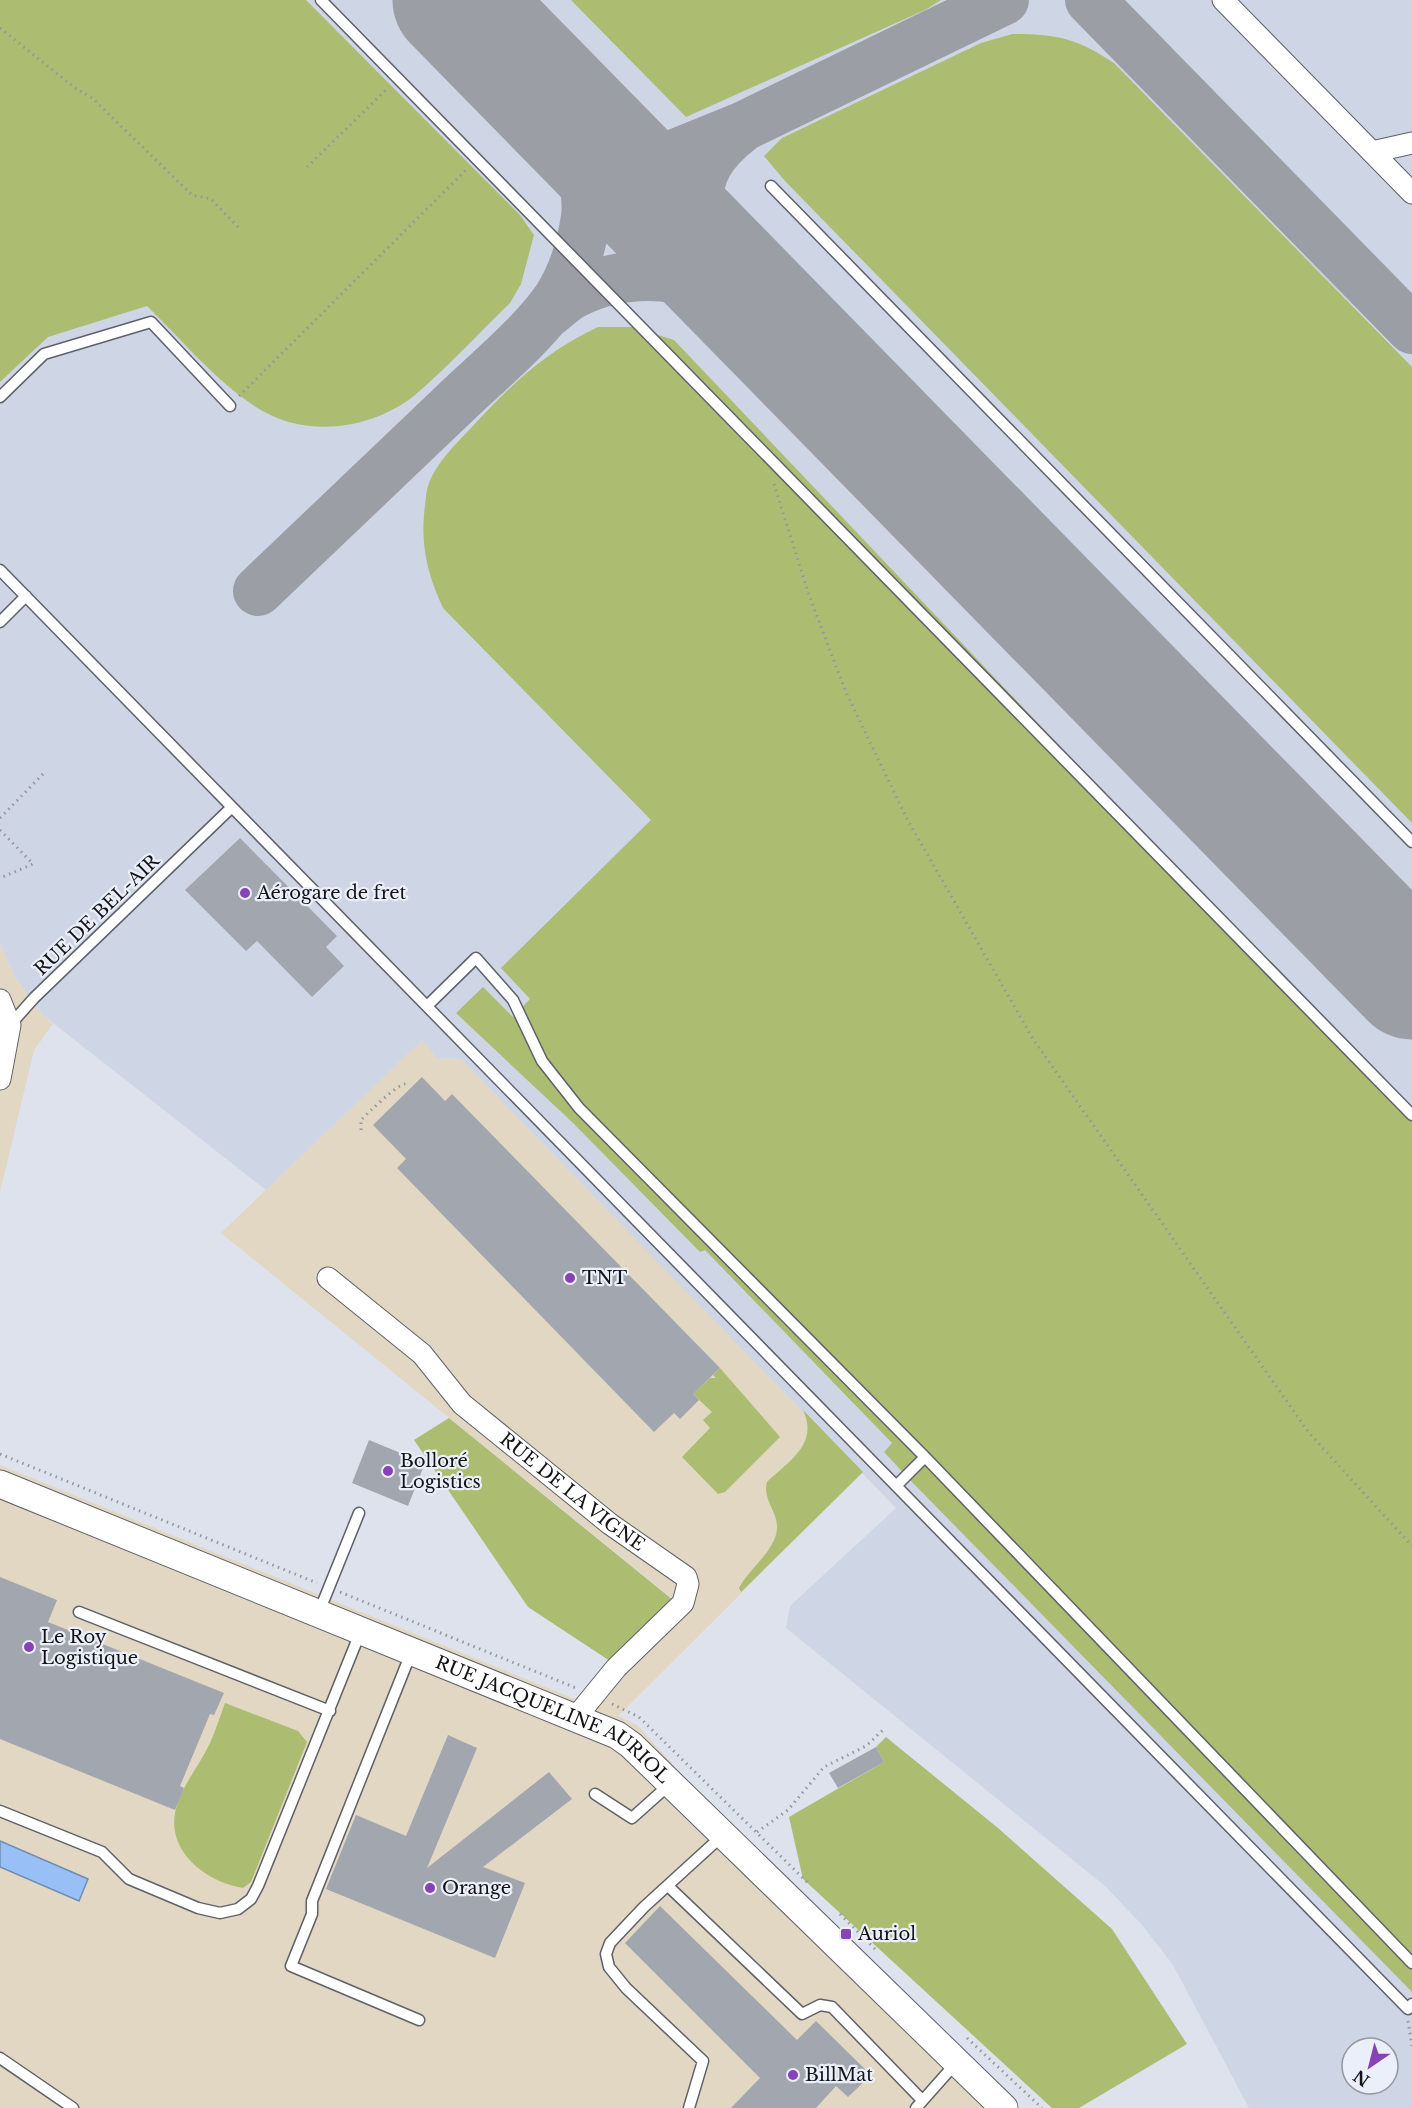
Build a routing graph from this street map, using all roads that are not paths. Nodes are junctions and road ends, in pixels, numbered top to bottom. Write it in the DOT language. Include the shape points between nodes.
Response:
graph roads {
  1 [pos="321,0"];
  2 [pos="1223,0"];
  3 [pos="1412,143"];
  4 [pos="1372,152"];
  5 [pos="771,186"];
  6 [pos="1412,193"];
  7 [pos="0,397"];
  8 [pos="230,406"];
  9 [pos="0,570"];
  10 [pos="26,597"];
  11 [pos="0,622"];
  12 [pos="232,807"];
  13 [pos="1412,842"];
  14 [pos="0,1000"];
  15 [pos="427,1006"];
  16 [pos="10,1026"];
  17 [pos="0,1079"];
  18 [pos="1412,1115"];
  19 [pos="328,1278"];
  20 [pos="925,1457"];
  21 [pos="896,1486"];
  22 [pos="1,1488"];
  23 [pos="359,1513"];
  24 [pos="79,1611"];
  25 [pos="319,1612"];
  26 [pos="362,1629"];
  27 [pos="412,1650"];
  28 [pos="330,1711"];
  29 [pos="576,1717"];
  30 [pos="670,1784"];
  31 [pos="596,1794"];
  32 [pos="0,1811"];
  33 [pos="723,1835"];
  34 [pos="668,1887"];
  35 [pos="1412,1963"];
  36 [pos="1410,2007"];
  37 [pos="419,2020"];
  38 [pos="0,2058"];
  39 [pos="957,2062"];
  40 [pos="919,2104"];
  41 [pos="73,2108"];
  42 [pos="689,2108"];
  43 [pos="1004,2108"];
  1 -- 18 [label="lane"];
  2 -- 4 [label="street"];
  3 -- 4 [label="street"];
  4 -- 6 [label="street"];
  5 -- 13 [label="lane"];
  7 -- 8 [label="lane" via="44,354 151,322"];
  9 -- 10 [label="lane"];
  10 -- 11 [label="lane"];
  10 -- 12 [label="lane"];
  12 -- 15 [label="lane"];
  12 -- 16 [label="lane, RUE DE BEL-AIR" via="34,998"];
  14 -- 16 [label="street"];
  15 -- 20 [label="lane" via="476,958 513,1000 542,1061 579,1108"];
  15 -- 21 [label="lane"];
  16 -- 17 [label="street"];
  19 -- 29 [label="street, RUE DE LA VIGNE" via="422,1354 462,1404 610,1524 686,1577 683,1603 616,1668"];
  20 -- 21 [label="lane"];
  20 -- 35 [label="lane"];
  21 -- 36 [label="lane"];
  22 -- 25 [label="street, RUE JACQUELINE AURIOL"];
  23 -- 25 [label="lane"];
  24 -- 28 [label="lane"];
  25 -- 26 [label="street, RUE JACQUELINE AURIOL"];
  26 -- 27 [label="street, RUE JACQUELINE AURIOL"];
  26 -- 28 [label="lane"];
  27 -- 29 [label="street, RUE JACQUELINE AURIOL"];
  27 -- 37 [label="lane" via="312,1901 312,1914 291,1966"];
  28 -- 32 [label="lane" via="258,1886 251,1899 238,1909 220,1913 198,1908 129,1879 102,1852"];
  29 -- 30 [label="street, RUE JACQUELINE AURIOL" via="631,1745"];
  30 -- 31 [label="lane" via="632,1818"];
  30 -- 33 [label="street, RUE JACQUELINE AURIOL"];
  33 -- 34 [label="lane"];
  33 -- 39 [label="street, RUE JACQUELINE AURIOL"];
  34 -- 40 [label="lane" via="802,2014 820,2005 832,2007"];
  34 -- 42 [label="lane" via="617,1936 606,1954 609,1967 626,1988 703,2061"];
  38 -- 41 [label="lane"];
  39 -- 40 [label="lane"];
  39 -- 43 [label="street, RUE JACQUELINE AURIOL"];
}
